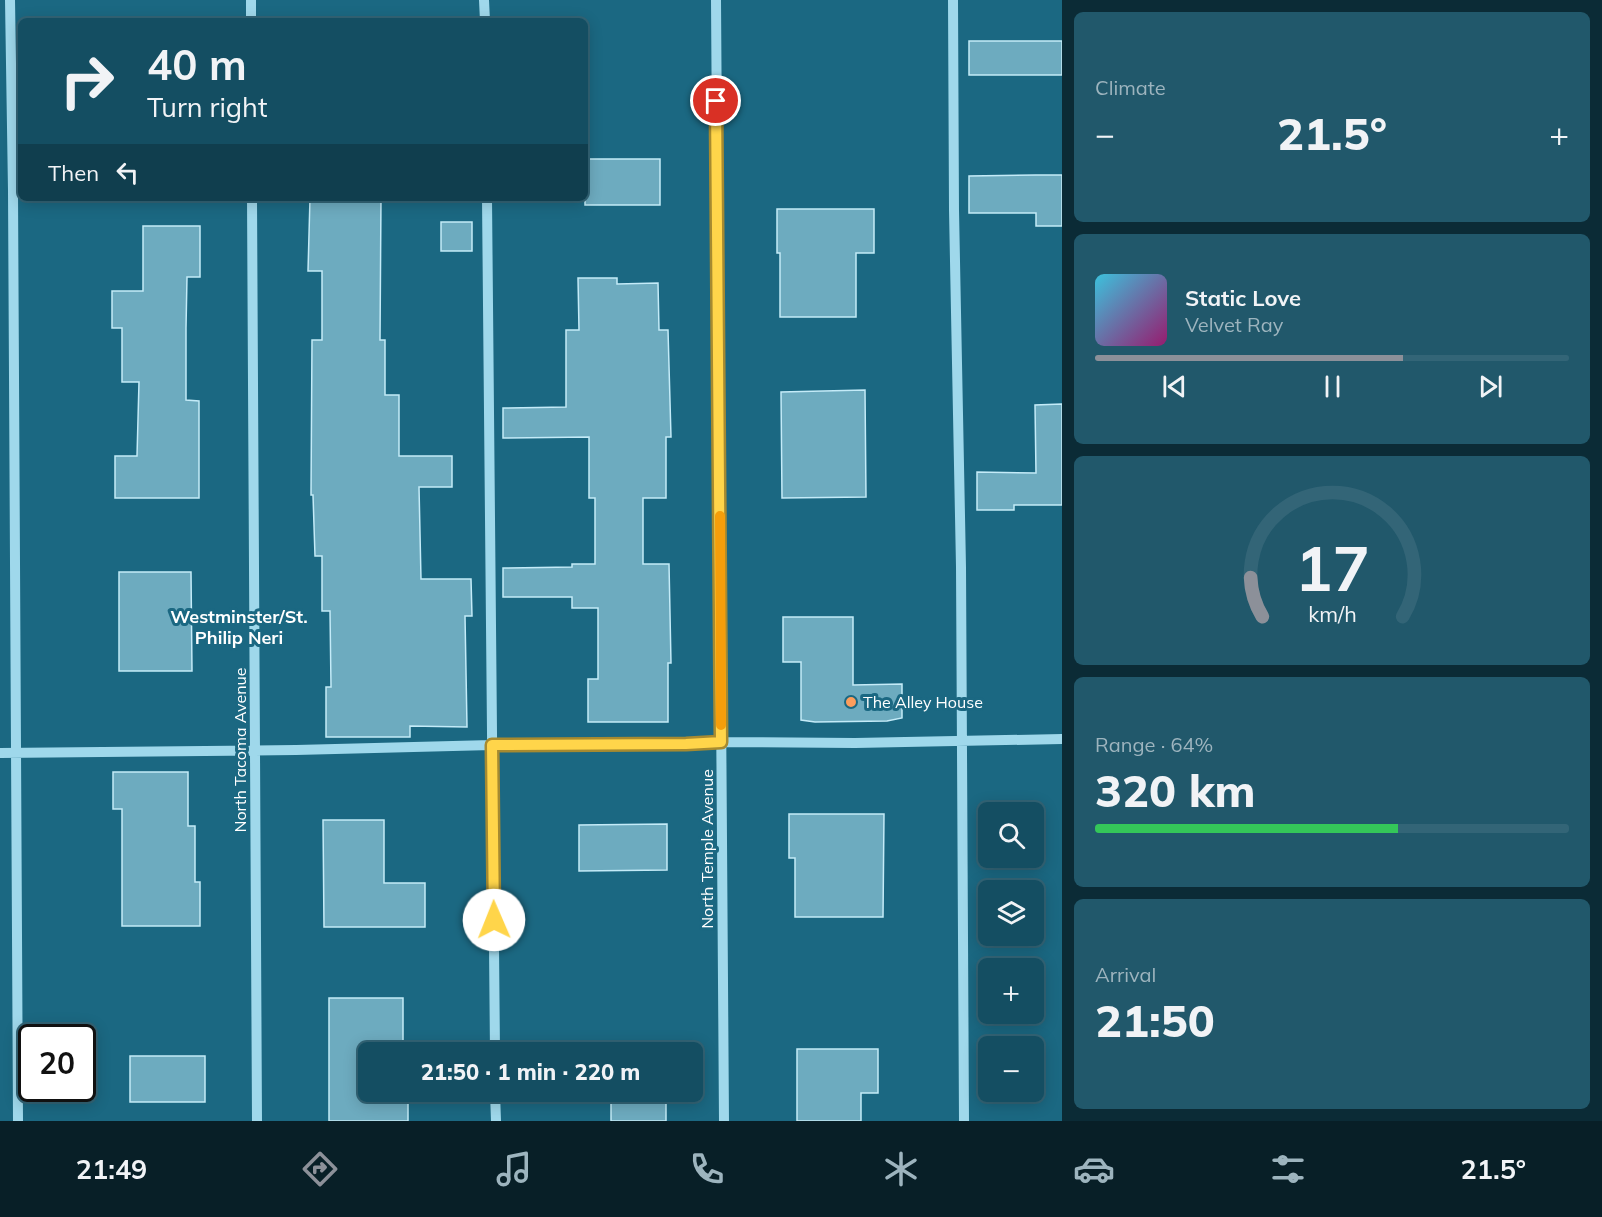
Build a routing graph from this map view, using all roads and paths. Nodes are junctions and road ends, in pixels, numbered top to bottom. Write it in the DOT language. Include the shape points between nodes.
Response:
graph roads {
  1 [pos="10,0"];
  2 [pos="251,0"];
  3 [pos="484,0"];
  4 [pos="716,0"];
  5 [pos="953,0"];
  6 [pos="251,18"];
  7 [pos="485,18"];
  8 [pos="252,201"];
  9 [pos="487,201"];
  10 [pos="1062,739"];
  11 [pos="962,741"];
  12 [pos="721,742"];
  13 [pos="492,745"];
  14 [pos="255,749"];
  15 [pos="15,752"];
  16 [pos="0,753"];
  17 [pos="495,1042"];
  18 [pos="495,1102"];
  19 [pos="18,1121"];
  20 [pos="257,1121"];
  21 [pos="496,1121"];
  22 [pos="724,1121"];
  23 [pos="964,1121"];
  1 -- 15 [label="street"];
  2 -- 6 [label="street"];
  3 -- 7 [label="street"];
  4 -- 12 [label="street, North Temple Avenue"];
  5 -- 11 [label="street"];
  8 -- 14 [label="street, North Tacoma Avenue"];
  9 -- 13 [label="street"];
  10 -- 11 [label="street"];
  11 -- 12 [label="street"];
  11 -- 23 [label="street"];
  12 -- 13 [label="street"];
  12 -- 22 [label="street, North Temple Avenue"];
  13 -- 14 [label="street"];
  13 -- 17 [label="street"];
  14 -- 15 [label="street"];
  14 -- 20 [label="street, North Tacoma Avenue"];
  15 -- 16 [label="street"];
  15 -- 19 [label="street"];
  18 -- 21 [label="street"];
}
